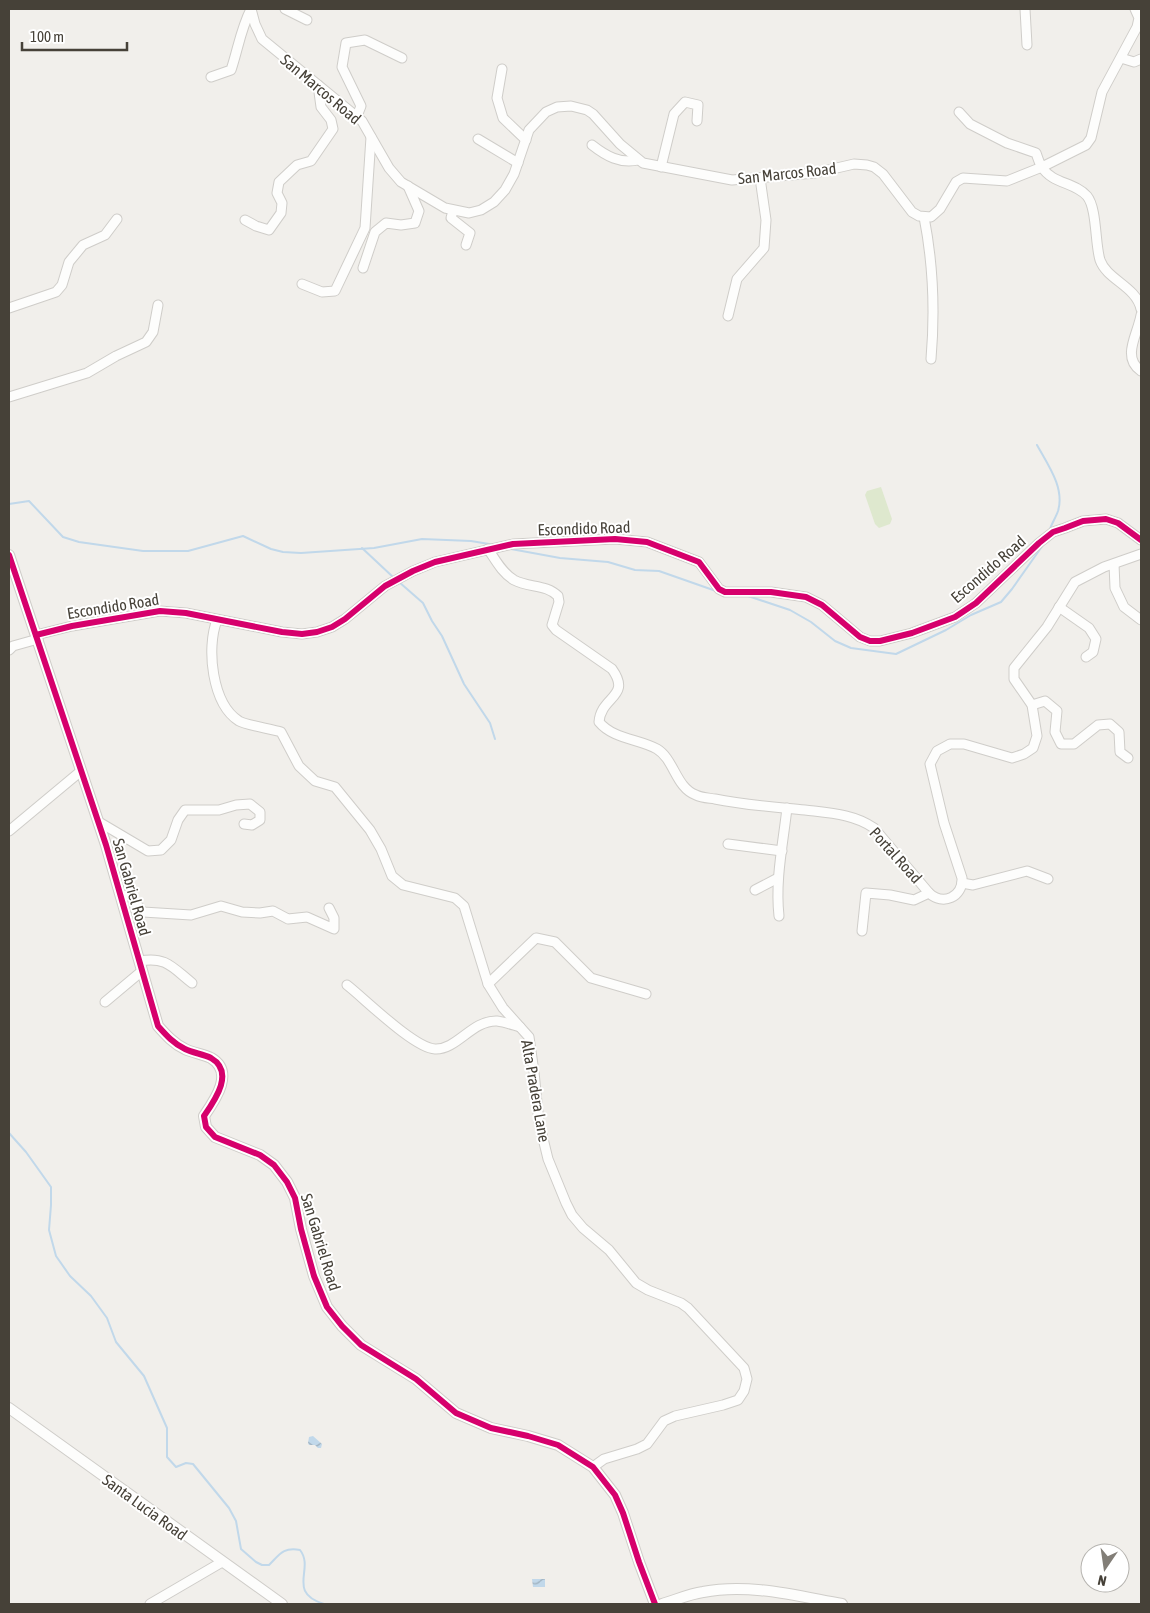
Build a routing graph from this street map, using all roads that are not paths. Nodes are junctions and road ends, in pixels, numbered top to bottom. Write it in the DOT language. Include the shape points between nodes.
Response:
graph roads {
  1 [pos="251,9"];
  2 [pos="285,9"];
  3 [pos="1025,9"];
  4 [pos="1135,9"];
  5 [pos="307,20"];
  6 [pos="1027,45"];
  7 [pos="402,58"];
  8 [pos="1120,58"];
  9 [pos="1141,59"];
  10 [pos="502,69"];
  11 [pos="211,78"];
  12 [pos="318,85"];
  13 [pos="959,112"];
  14 [pos="357,116"];
  15 [pos="697,122"];
  16 [pos="371,137"];
  17 [pos="478,139"];
  18 [pos="526,140"];
  19 [pos="592,145"];
  20 [pos="638,160"];
  21 [pos="518,163"];
  22 [pos="660,167"];
  23 [pos="1042,167"];
  24 [pos="760,178"];
  25 [pos="408,186"];
  26 [pos="453,211"];
  27 [pos="924,217"];
  28 [pos="117,219"];
  29 [pos="245,220"];
  30 [pos="466,245"];
  31 [pos="363,268"];
  32 [pos="302,284"];
  33 [pos="158,305"];
  34 [pos="9,308"];
  35 [pos="1141,309"];
  36 [pos="1141,315"];
  37 [pos="728,316"];
  38 [pos="931,360"];
  39 [pos="1141,371"];
  40 [pos="9,397"];
  41 [pos="1141,540"];
  42 [pos="488,549"];
  43 [pos="1141,554"];
  44 [pos="9,555"];
  45 [pos="1114,564"];
  46 [pos="1059,607"];
  47 [pos="216,620"];
  48 [pos="1141,620"];
  49 [pos="37,637"];
  50 [pos="9,650"];
  51 [pos="1086,657"];
  52 [pos="1032,705"];
  53 [pos="1128,758"];
  54 [pos="82,771"];
  55 [pos="787,808"];
  56 [pos="99,822"];
  57 [pos="244,824"];
  58 [pos="9,831"];
  59 [pos="728,844"];
  60 [pos="782,851"];
  61 [pos="778,878"];
  62 [pos="1048,879"];
  63 [pos="962,883"];
  64 [pos="755,890"];
  65 [pos="929,893"];
  66 [pos="121,895"];
  67 [pos="329,908"];
  68 [pos="779,916"];
  69 [pos="862,931"];
  70 [pos="141,966"];
  71 [pos="192,984"];
  72 [pos="488,984"];
  73 [pos="347,985"];
  74 [pos="646,994"];
  75 [pos="105,1002"];
  76 [pos="520,1027"];
  77 [pos="9,1408"];
  78 [pos="593,1467"];
  79 [pos="222,1562"];
  80 [pos="150,1604"];
  81 [pos="282,1604"];
  82 [pos="655,1604"];
  83 [pos="662,1604"];
  84 [pos="842,1604"];
  1 -- 11 [label="street" via="243,24 231,70"];
  1 -- 12 [label="street, San Marcos Road" via="262,39"];
  2 -- 5 [label="street"];
  3 -- 6 [label="street"];
  4 -- 8 [label="street" via="1137,27"];
  7 -- 14 [label="street" via="365,40 346,43 342,67 361,106"];
  8 -- 9 [label="street" via="1134,62"];
  8 -- 23 [label="street" via="1102,92 1089,141"];
  10 -- 18 [label="street" via="498,98 503,118"];
  12 -- 14 [label="street, San Marcos Road"];
  12 -- 29 [label="street" via="321,107 331,120 333,129 311,161 297,165 279,182 277,193 282,203 281,213 268,230"];
  13 -- 23 [label="street" via="970,124 1007,144 1036,153"];
  14 -- 16 [label="street, San Marcos Road"];
  15 -- 22 [label="street" via="698,105 685,102 674,114"];
  16 -- 25 [label="street, San Marcos Road" via="393,174"];
  16 -- 32 [label="street" via="365,228 352,256 335,291 322,292"];
  17 -- 21 [label="street"];
  18 -- 20 [label="street, San Marcos Road" via="530,130 546,112 563,106 578,107 593,114"];
  18 -- 21 [label="street, San Marcos Road"];
  19 -- 20 [label="street" via="606,155 627,162"];
  20 -- 22 [label="street, San Marcos Road"];
  21 -- 26 [label="street, San Marcos Road" via="505,190 494,202 469,213"];
  22 -- 24 [label="street, San Marcos Road" via="732,180"];
  23 -- 27 [label="street" via="1007,181 964,178 956,182 940,209 930,217"];
  23 -- 35 [label="street" via="1050,175 1081,190 1089,199 1100,260 1132,292"];
  24 -- 27 [label="street, San Marcos Road" via="823,172 854,164 867,165 883,174 912,212"];
  24 -- 37 [label="street" via="766,220 764,248 737,279"];
  25 -- 26 [label="street, San Marcos Road"];
  25 -- 31 [label="street" via="418,211 414,223 386,222 375,232"];
  26 -- 30 [label="street" via="451,218 470,233"];
  27 -- 38 [label="street" via="934,330"];
  28 -- 34 [label="street" via="105,235 83,245 69,262 62,285 56,292"];
  33 -- 40 [label="street" via="153,332 146,342 87,373"];
  36 -- 39 [label="street" via="1131,354"];
  41 -- 42 [label="street, Escondido Road" via="1118,523 1106,519 1083,521 1054,532 976,602 954,617 912,633 875,642 860,637 822,605 806,597 771,592 725,592 700,562 646,542 615,539 513,544"];
  42 -- 47 [label="street, Escondido Road" via="413,571 385,586 346,619 318,632 282,632"];
  42 -- 55 [label="street, Portal Road" via="513,579 547,588 558,596 552,625 612,669 619,678 616,694 600,713 604,728 660,751 681,783 694,795"];
  43 -- 45 [label="street"];
  44 -- 49 [label="street, San Gabriel Road"];
  45 -- 46 [label="street" via="1075,582"];
  45 -- 48 [label="street" via="1115,588 1124,607"];
  46 -- 51 [label="street" via="1090,628 1096,639 1093,652"];
  46 -- 52 [label="street" via="1014,668 1014,679"];
  47 -- 49 [label="street, Escondido Road" via="186,613 150,612"];
  47 -- 72 [label="street, Alta Pradera Lane" via="212,665 224,705 240,722 281,732 299,766 315,781 335,787 370,830 392,876 403,885 455,898 464,906"];
  49 -- 50 [label="street, Escondido Road"];
  49 -- 54 [label="street, San Gabriel Road"];
  52 -- 53 [label="street" via="1045,701 1057,711 1055,732 1061,744 1074,744 1098,725 1110,724 1118,732 1120,752"];
  52 -- 63 [label="street" via="1037,736 1033,748 1024,754 1012,758 964,744 950,744 937,751 930,764"];
  54 -- 56 [label="street, San Gabriel Road"];
  54 -- 58 [label="street"];
  55 -- 60 [label="street"];
  55 -- 65 [label="street, Portal Road" via="863,820 874,828"];
  56 -- 57 [label="street" via="148,851 161,850 171,840 185,810 219,810 250,804 260,812 260,820 252,825"];
  56 -- 66 [label="street, San Gabriel Road"];
  59 -- 60 [label="street"];
  60 -- 61 [label="street"];
  61 -- 64 [label="street"];
  61 -- 68 [label="street"];
  62 -- 63 [label="street" via="1027,871 973,885"];
  63 -- 65 [label="street, Portal Road" via="950,899 939,899"];
  65 -- 69 [label="street" via="914,900 866,893"];
  66 -- 67 [label="street" via="130,896 143,912 191,915 221,906 242,912 273,911 288,919 307,918 334,929 334,918"];
  66 -- 70 [label="street, San Gabriel Road"];
  70 -- 71 [label="street" via="154,958 169,964"];
  70 -- 75 [label="street"];
  70 -- 78 [label="street, San Gabriel Road" via="158,1026 170,1039 211,1059 221,1068 223,1081 204,1116 206,1127 215,1137 260,1155 274,1165 287,1182 314,1276 327,1307 342,1326 361,1345 416,1379 456,1413 491,1428 558,1445"];
  72 -- 74 [label="street" via="536,938 555,942 591,978"];
  72 -- 76 [label="street, Alta Pradera Lane"];
  73 -- 76 [label="street" via="413,1040 434,1049 453,1044 472,1028 496,1021"];
  76 -- 78 [label="street, Alta Pradera Lane" via="529,1038 539,1122 548,1159 572,1215 609,1250 636,1284 688,1308 744,1368 748,1379 738,1400 674,1416 664,1422 647,1444 604,1459"];
  77 -- 79 [label="street, Santa Lucia Road"];
  78 -- 82 [label="street, San Gabriel Road" via="615,1495 624,1513"];
  79 -- 80 [label="street"];
  79 -- 81 [label="street, Santa Lucia Road"];
  83 -- 84 [label="street" via="687,1595 724,1589 767,1591"];
}
